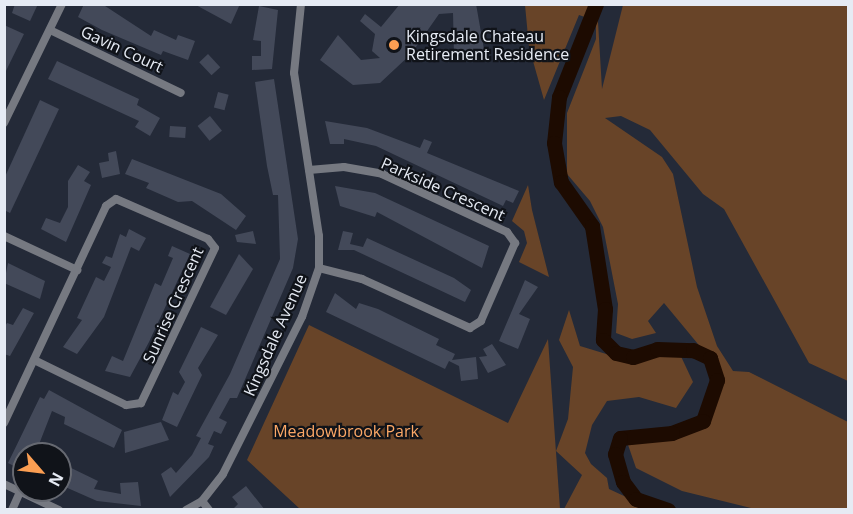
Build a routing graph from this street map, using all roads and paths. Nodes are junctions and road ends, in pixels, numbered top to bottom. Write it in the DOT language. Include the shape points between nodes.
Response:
graph roads {
  1 [pos="62,4"];
  2 [pos="301,4"];
  3 [pos="50,30"];
  4 [pos="182,93"];
  5 [pos="4,123"];
  6 [pos="309,170"];
  7 [pos="4,236"];
  8 [pos="319,268"];
  9 [pos="76,270"];
  10 [pos="34,360"];
  11 [pos="4,423"];
  12 [pos="202,501"];
  13 [pos="42,502"];
  14 [pos="59,510"];
  15 [pos="186,510"];
  16 [pos="209,510"];
  1 -- 3 [label="street"];
  2 -- 6 [label="street, Kingsdale Avenue" via="294,73"];
  3 -- 4 [label="street, Gavin Court"];
  3 -- 5 [label="street"];
  6 -- 8 [label="street, Kingsdale Avenue"];
  6 -- 8 [label="street, Parkside Crescent" via="344,166 382,174 507,232 515,243 481,321 470,328 362,279"];
  7 -- 9 [label="street"];
  8 -- 12 [label="street, Kingsdale Avenue" via="246,433"];
  9 -- 10 [label="street, Sunrise Crescent"];
  9 -- 10 [label="street, Sunrise Crescent" via="106,206 116,198 208,239 215,248 141,403 126,405"];
  10 -- 11 [label="street, Sunrise Crescent"];
  12 -- 15 [label="street, Kingsdale Avenue"];
  12 -- 16 [label="street"];
  13 -- 14 [label="street"];
}
